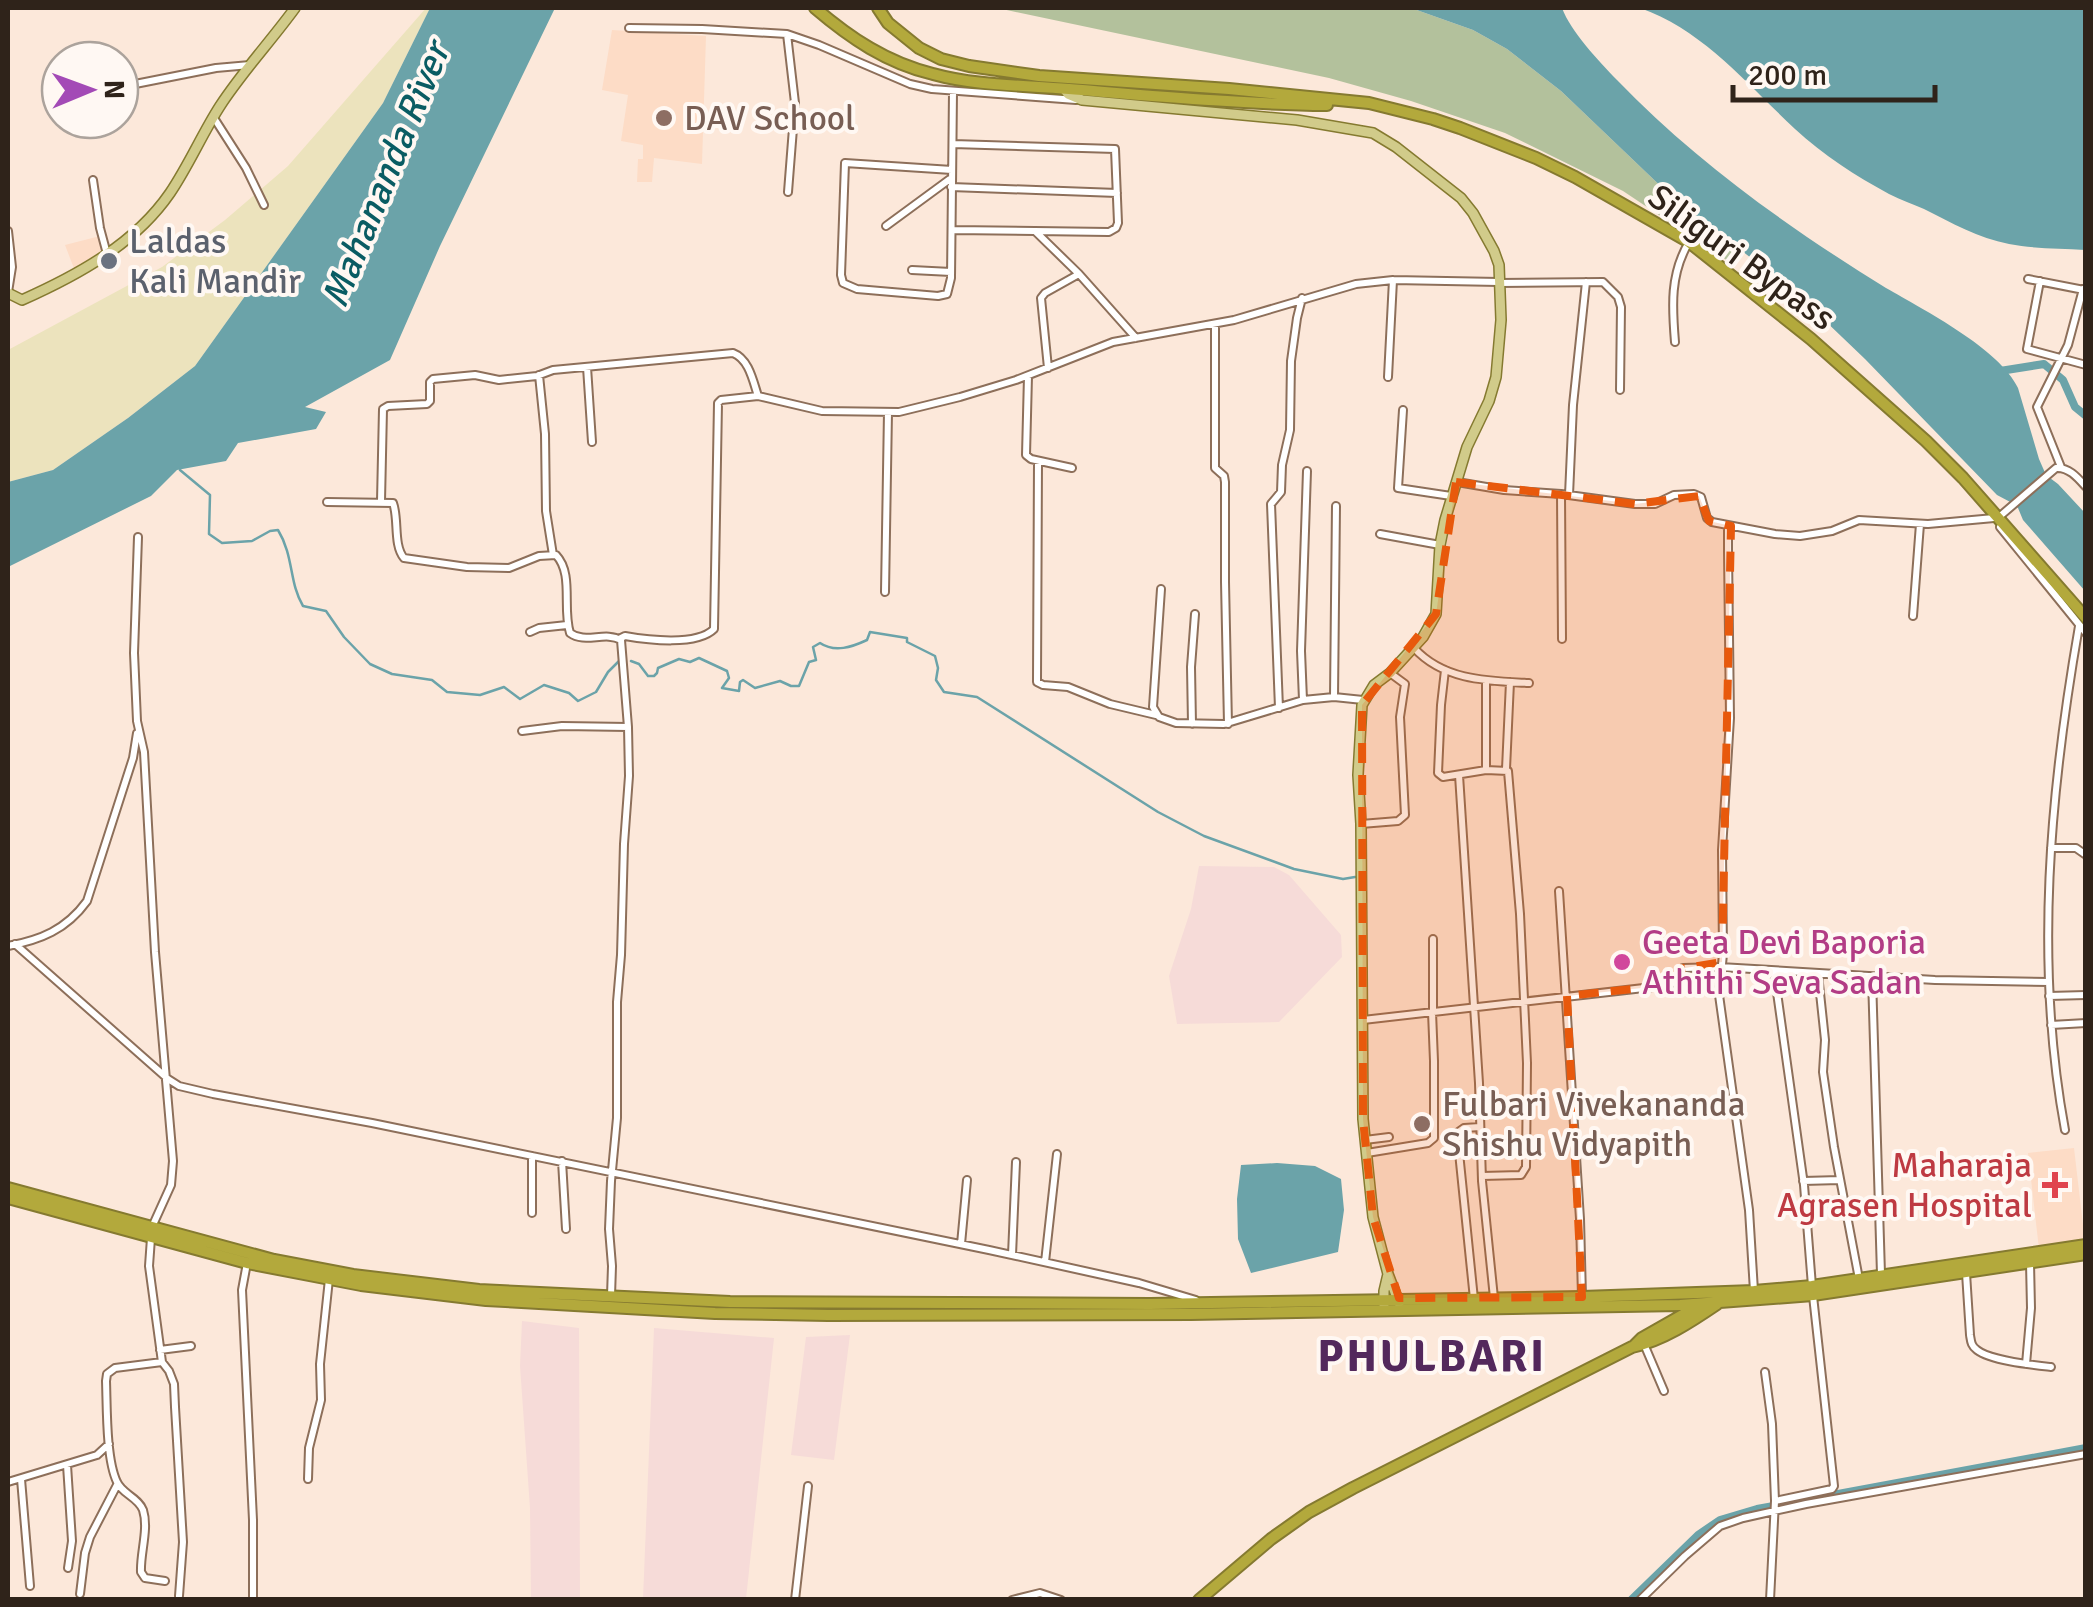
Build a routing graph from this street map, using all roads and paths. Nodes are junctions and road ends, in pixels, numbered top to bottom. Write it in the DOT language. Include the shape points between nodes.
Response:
graph roads {
  1 [pos="295,8"];
  2 [pos="815,8"];
  3 [pos="878,8"];
  4 [pos="628,28"];
  5 [pos="787,34"];
  6 [pos="251,65"];
  7 [pos="140,83"];
  8 [pos="1064,88"];
  9 [pos="952,92"];
  10 [pos="1082,100"];
  11 [pos="1412,114"];
  12 [pos="213,117"];
  13 [pos="953,144"];
  14 [pos="952,178"];
  15 [pos="93,180"];
  16 [pos="788,192"];
  17 [pos="1117,193"];
  18 [pos="264,204"];
  19 [pos="886,226"];
  20 [pos="8,230"];
  21 [pos="952,230"];
  22 [pos="1035,231"];
  23 [pos="1688,242"];
  24 [pos="107,254"];
  25 [pos="912,270"];
  26 [pos="951,272"];
  27 [pos="1079,274"];
  28 [pos="2028,279"];
  29 [pos="1394,280"];
  30 [pos="2040,281"];
  31 [pos="1586,282"];
  32 [pos="1499,283"];
  33 [pos="2084,290"];
  34 [pos="8,292"];
  35 [pos="1302,298"];
  36 [pos="1215,324"];
  37 [pos="1136,338"];
  38 [pos="1675,342"];
  39 [pos="2061,360"];
  40 [pos="2086,364"];
  41 [pos="586,367"];
  42 [pos="1048,368"];
  43 [pos="539,375"];
  44 [pos="1028,376"];
  45 [pos="1388,377"];
  46 [pos="1620,390"];
  47 [pos="758,396"];
  48 [pos="1402,410"];
  49 [pos="888,412"];
  50 [pos="592,442"];
  51 [pos="1038,461"];
  52 [pos="1072,468"];
  53 [pos="2059,468"];
  54 [pos="1307,470"];
  55 [pos="1452,483"];
  56 [pos="2086,486"];
  57 [pos="1565,495"];
  58 [pos="1451,496"];
  59 [pos="328,502"];
  60 [pos="381,502"];
  61 [pos="1336,506"];
  62 [pos="1996,518"];
  63 [pos="1920,524"];
  64 [pos="1731,526"];
  65 [pos="1380,534"];
  66 [pos="138,537"];
  67 [pos="1440,545"];
  68 [pos="553,554"];
  69 [pos="1161,589"];
  70 [pos="885,592"];
  71 [pos="1194,614"];
  72 [pos="1914,616"];
  73 [pos="568,625"];
  74 [pos="2084,626"];
  75 [pos="530,632"];
  76 [pos="619,639"];
  77 [pos="1562,639"];
  78 [pos="1414,648"];
  79 [pos="1445,670"];
  80 [pos="1390,672"];
  81 [pos="1486,681"];
  82 [pos="1510,682"];
  83 [pos="1530,683"];
  84 [pos="1334,697"];
  85 [pos="1303,700"];
  86 [pos="1363,700"];
  87 [pos="1279,708"];
  88 [pos="1156,714"];
  89 [pos="137,721"];
  90 [pos="1192,724"];
  91 [pos="1228,724"];
  92 [pos="628,726"];
  93 [pos="522,731"];
  94 [pos="1506,769"];
  95 [pos="1486,770"];
  96 [pos="1459,776"];
  97 [pos="1362,824"];
  98 [pos="2051,848"];
  99 [pos="2086,855"];
  100 [pos="1559,891"];
  101 [pos="1433,939"];
  102 [pos="11,945"];
  103 [pos="1720,967"];
  104 [pos="1774,971"];
  105 [pos="1818,974"];
  106 [pos="1872,977"];
  107 [pos="2049,982"];
  108 [pos="2086,995"];
  109 [pos="1567,996"];
  110 [pos="2049,996"];
  111 [pos="1524,1000"];
  112 [pos="1473,1007"];
  113 [pos="1433,1012"];
  114 [pos="1364,1020"];
  115 [pos="2086,1023"];
  116 [pos="2051,1025"];
  117 [pos="168,1079"];
  118 [pos="1480,1127"];
  119 [pos="2065,1130"];
  120 [pos="1389,1136"];
  121 [pos="1365,1140"];
  122 [pos="1367,1153"];
  123 [pos="1057,1154"];
  124 [pos="532,1156"];
  125 [pos="562,1161"];
  126 [pos="1016,1162"];
  127 [pos="612,1172"];
  128 [pos="1482,1176"];
  129 [pos="966,1180"];
  130 [pos="1840,1180"];
  131 [pos="1803,1181"];
  132 [pos="8,1188"];
  133 [pos="8,1198"];
  134 [pos="532,1213"];
  135 [pos="566,1229"];
  136 [pos="154,1234"];
  137 [pos="961,1244"];
  138 [pos="2086,1245"];
  139 [pos="2086,1254"];
  140 [pos="1012,1255"];
  141 [pos="1045,1262"];
  142 [pos="247,1263"];
  143 [pos="2030,1263"];
  144 [pos="1966,1273"];
  145 [pos="1388,1274"];
  146 [pos="1881,1276"];
  147 [pos="329,1279"];
  148 [pos="1859,1279"];
  149 [pos="1754,1291"];
  150 [pos="1813,1291"];
  151 [pos="611,1296"];
  152 [pos="1582,1297"];
  153 [pos="1718,1297"];
  154 [pos="1474,1298"];
  155 [pos="1494,1298"];
  156 [pos="1202,1302"];
  157 [pos="1399,1304"];
  158 [pos="1702,1304"];
  159 [pos="1384,1305"];
  160 [pos="1658,1305"];
  161 [pos="1661,1328"];
  162 [pos="1639,1344"];
  163 [pos="190,1346"];
  164 [pos="160,1350"];
  165 [pos="162,1362"];
  166 [pos="2026,1364"];
  167 [pos="2051,1367"];
  168 [pos="1766,1372"];
  169 [pos="1664,1391"];
  170 [pos="110,1443"];
  171 [pos="2086,1454"];
  172 [pos="67,1465"];
  173 [pos="22,1479"];
  174 [pos="308,1479"];
  175 [pos="8,1482"];
  176 [pos="118,1485"];
  177 [pos="808,1486"];
  178 [pos="1775,1501"];
  179 [pos="1775,1511"];
  180 [pos="68,1568"];
  181 [pos="165,1581"];
  182 [pos="30,1586"];
  183 [pos="80,1594"];
  184 [pos="1213,1594"];
  185 [pos="179,1596"];
  186 [pos="253,1600"];
  187 [pos="795,1600"];
  188 [pos="1012,1600"];
  189 [pos="1061,1600"];
  190 [pos="1199,1600"];
  191 [pos="1640,1600"];
  192 [pos="1770,1600"];
  1 -- 6 [label="main road"];
  2 -- 8 [label="highway" via="847,36 933,75"];
  3 -- 11 [label="highway, Siliguri Bypass" via="919,48 994,71 1369,102"];
  4 -- 5 [label="street"];
  5 -- 9 [label="street" via="910,84"];
  5 -- 16 [label="street" via="795,103"];
  6 -- 7 [label="street"];
  6 -- 12 [label="main road"];
  8 -- 10 [label="main road"];
  8 -- 11 [label="highway"];
  9 -- 10 [label="street"];
  9 -- 13 [label="street"];
  10 -- 32 [label="main road" via="1232,112 1373,134 1461,198 1494,251"];
  11 -- 23 [label="highway, Siliguri Bypass" via="1536,158"];
  12 -- 18 [label="street"];
  12 -- 24 [label="main road" via="160,205"];
  13 -- 14 [label="street"];
  13 -- 17 [label="street" via="1115,149"];
  14 -- 17 [label="street"];
  14 -- 19 [label="street"];
  14 -- 21 [label="street"];
  14 -- 26 [label="street" via="845,162 841,280 858,288 938,296 947,294"];
  15 -- 24 [label="street"];
  17 -- 22 [label="street" via="1113,231"];
  20 -- 34 [label="street"];
  21 -- 22 [label="street"];
  21 -- 26 [label="street"];
  22 -- 27 [label="street"];
  23 -- 38 [label="street" via="1673,284"];
  23 -- 62 [label="highway, Siliguri Bypass" via="1880,400"];
  24 -- 34 [label="main road" via="22,300"];
  25 -- 26 [label="street"];
  27 -- 37 [label="street"];
  27 -- 42 [label="street" via="1042,298"];
  28 -- 30 [label="street"];
  29 -- 32 [label="street"];
  29 -- 35 [label="street"];
  29 -- 45 [label="street"];
  30 -- 33 [label="street"];
  30 -- 39 [label="street" via="2026,347"];
  31 -- 32 [label="street"];
  31 -- 46 [label="street" via="1603,282 1620,301"];
  31 -- 57 [label="street"];
  32 -- 55 [label="main road" via="1493,391"];
  33 -- 39 [label="street"];
  35 -- 36 [label="street"];
  35 -- 87 [label="street" via="1290,430 1280,492 1271,504"];
  36 -- 37 [label="street"];
  36 -- 91 [label="street" via="1213,443 1215,468 1226,482"];
  37 -- 42 [label="street"];
  39 -- 40 [label="street"];
  39 -- 53 [label="street" via="2037,410"];
  41 -- 43 [label="street"];
  41 -- 47 [label="street" via="736,354"];
  41 -- 50 [label="street"];
  42 -- 44 [label="street"];
  43 -- 60 [label="street" via="433,379 428,404 384,408"];
  43 -- 68 [label="street"];
  44 -- 49 [label="street"];
  44 -- 51 [label="street" via="1026,455"];
  47 -- 49 [label="street" via="822,411"];
  47 -- 76 [label="street" via="718,404 714,629 701,637"];
  48 -- 58 [label="street" via="1397,486"];
  49 -- 70 [label="street"];
  51 -- 52 [label="street"];
  51 -- 88 [label="street" via="1037,682"];
  53 -- 56 [label="street"];
  53 -- 62 [label="street"];
  54 -- 85 [label="street"];
  55 -- 57 [label="street"];
  55 -- 58 [label="main road"];
  57 -- 64 [label="street" via="1650,505 1694,494 1709,520"];
  57 -- 77 [label="street"];
  58 -- 67 [label="main road"];
  59 -- 60 [label="street"];
  60 -- 68 [label="street" via="395,504 404,558 509,568"];
  61 -- 84 [label="street"];
  62 -- 63 [label="street"];
  62 -- 74 [label="highway, Siliguri Bypass"];
  63 -- 64 [label="street" via="1864,520 1800,536"];
  63 -- 72 [label="street"];
  64 -- 103 [label="street"];
  65 -- 67 [label="street"];
  66 -- 89 [label="street"];
  67 -- 78 [label="main road" via="1436,614"];
  68 -- 73 [label="street" via="566,570"];
  69 -- 88 [label="street"];
  71 -- 90 [label="street"];
  73 -- 75 [label="street"];
  73 -- 76 [label="street" via="574,637"];
  74 -- 98 [label="street" via="2069,688"];
  76 -- 92 [label="street"];
  78 -- 79 [label="street"];
  78 -- 80 [label="main road"];
  79 -- 81 [label="street"];
  79 -- 96 [label="street" via="1438,773"];
  80 -- 86 [label="main road"];
  80 -- 97 [label="street" via="1405,684 1405,816"];
  81 -- 82 [label="street"];
  81 -- 95 [label="street"];
  82 -- 83 [label="street"];
  82 -- 94 [label="street"];
  84 -- 85 [label="street"];
  84 -- 86 [label="street"];
  85 -- 87 [label="street"];
  86 -- 97 [label="main road"];
  87 -- 91 [label="street"];
  88 -- 90 [label="street"];
  89 -- 102 [label="street" via="133,758 86,902 56,932"];
  89 -- 117 [label="street"];
  90 -- 91 [label="street"];
  92 -- 93 [label="street"];
  92 -- 127 [label="street"];
  94 -- 95 [label="street"];
  94 -- 111 [label="street"];
  95 -- 96 [label="street"];
  96 -- 112 [label="street"];
  97 -- 114 [label="main road"];
  98 -- 99 [label="street" via="2074,847"];
  98 -- 107 [label="street"];
  100 -- 109 [label="street"];
  101 -- 113 [label="street"];
  102 -- 117 [label="street"];
  103 -- 104 [label="street"];
  103 -- 109 [label="street" via="1681,969 1670,985"];
  103 -- 149 [label="street"];
  104 -- 105 [label="street"];
  104 -- 131 [label="street"];
  105 -- 106 [label="street"];
  105 -- 130 [label="street"];
  106 -- 107 [label="street"];
  106 -- 146 [label="street"];
  107 -- 110 [label="street"];
  108 -- 110 [label="street"];
  109 -- 111 [label="street"];
  109 -- 152 [label="street"];
  110 -- 116 [label="street"];
  111 -- 112 [label="street"];
  111 -- 128 [label="street" via="1526,1168 1521,1175"];
  112 -- 113 [label="street"];
  112 -- 118 [label="street"];
  113 -- 114 [label="street"];
  113 -- 122 [label="street" via="1434,1138"];
  114 -- 121 [label="main road"];
  115 -- 116 [label="street"];
  116 -- 119 [label="street"];
  117 -- 124 [label="street" via="202,1092"];
  117 -- 136 [label="street" via="172,1178"];
  118 -- 128 [label="street"];
  118 -- 154 [label="street" via="1458,1133"];
  120 -- 121 [label="street"];
  121 -- 122 [label="main road"];
  122 -- 145 [label="main road" via="1373,1217"];
  123 -- 141 [label="street"];
  124 -- 125 [label="street"];
  124 -- 134 [label="street"];
  125 -- 127 [label="street"];
  125 -- 135 [label="street"];
  126 -- 140 [label="street"];
  127 -- 137 [label="street"];
  127 -- 151 [label="street"];
  128 -- 155 [label="street"];
  129 -- 137 [label="street"];
  130 -- 131 [label="street"];
  130 -- 148 [label="street"];
  131 -- 150 [label="street"];
  132 -- 136 [label="highway"];
  133 -- 136 [label="highway"];
  136 -- 142 [label="highway"];
  136 -- 151 [label="highway" via="353,1275 462,1289"];
  136 -- 164 [label="street" via="150,1276"];
  137 -- 140 [label="street"];
  138 -- 146 [label="highway"];
  139 -- 143 [label="highway"];
  140 -- 141 [label="street"];
  141 -- 156 [label="street"];
  142 -- 147 [label="highway"];
  142 -- 186 [label="street" via="242,1290"];
  143 -- 144 [label="highway"];
  143 -- 166 [label="street"];
  144 -- 150 [label="highway"];
  144 -- 166 [label="street" via="1971,1343"];
  145 -- 157 [label="main road"];
  145 -- 159 [label="main road"];
  146 -- 148 [label="highway"];
  147 -- 159 [label="highway" via="486,1300 732,1313 1190,1314"];
  147 -- 174 [label="street" via="322,1400"];
  148 -- 150 [label="highway"];
  149 -- 150 [label="highway"];
  149 -- 153 [label="highway"];
  150 -- 153 [label="highway"];
  150 -- 178 [label="street" via="1834,1486"];
  151 -- 156 [label="highway" via="846,1304"];
  152 -- 153 [label="highway"];
  152 -- 155 [label="highway"];
  153 -- 158 [label="highway"];
  153 -- 162 [label="highway"];
  154 -- 155 [label="highway"];
  154 -- 157 [label="highway"];
  156 -- 159 [label="highway"];
  157 -- 159 [label="highway"];
  157 -- 160 [label="highway"];
  158 -- 160 [label="highway"];
  158 -- 161 [label="highway"];
  160 -- 161 [label="highway"];
  161 -- 162 [label="highway"];
  162 -- 169 [label="street"];
  162 -- 184 [label="highway" via="1318,1507 1270,1539"];
  163 -- 164 [label="street"];
  164 -- 165 [label="street"];
  165 -- 170 [label="street" via="107,1374"];
  165 -- 185 [label="street" via="174,1384 176,1408"];
  166 -- 167 [label="street"];
  168 -- 178 [label="street"];
  170 -- 172 [label="street"];
  170 -- 176 [label="street"];
  171 -- 179 [label="street"];
  172 -- 173 [label="street"];
  172 -- 180 [label="street"];
  173 -- 175 [label="street"];
  173 -- 182 [label="street"];
  176 -- 181 [label="street" via="143,1511 142,1575"];
  176 -- 183 [label="street" via="90,1537"];
  177 -- 187 [label="street"];
  178 -- 179 [label="street"];
  179 -- 191 [label="street" via="1720,1526"];
  179 -- 192 [label="street"];
  184 -- 190 [label="highway"];
  188 -- 189 [label="street" via="1040,1593"];
}
